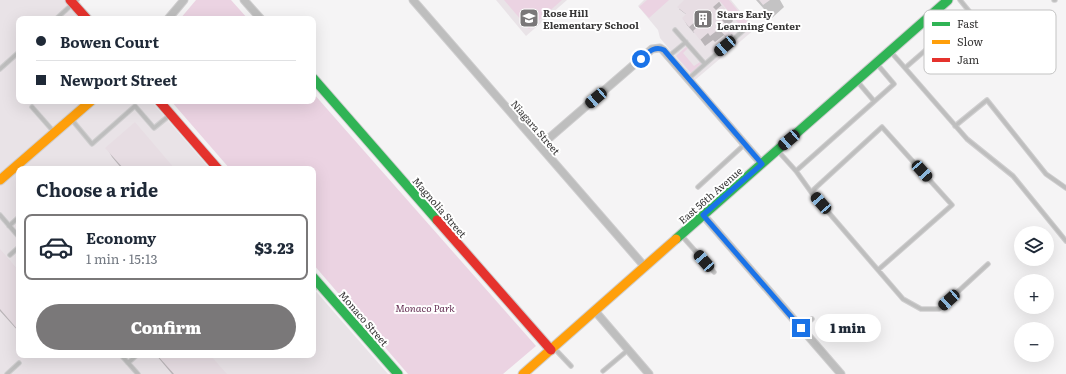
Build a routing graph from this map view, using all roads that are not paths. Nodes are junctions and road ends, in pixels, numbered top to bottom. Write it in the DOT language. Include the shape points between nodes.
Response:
graph roads {
  1 [pos="184,0"];
  2 [pos="244,0"];
  3 [pos="413,0"];
  4 [pos="948,0"];
  5 [pos="960,0"];
  6 [pos="74,1"];
  7 [pos="936,10"];
  8 [pos="968,10"];
  9 [pos="59,16"];
  10 [pos="85,16"];
  11 [pos="171,16"];
  12 [pos="258,16"];
  13 [pos="924,21"];
  14 [pos="745,29"];
  15 [pos="675,30"];
  16 [pos="686,42"];
  17 [pos="890,51"];
  18 [pos="924,51"];
  19 [pos="16,55"];
  20 [pos="669,56"];
  21 [pos="876,63"];
  22 [pos="705,64"];
  23 [pos="905,68"];
  24 [pos="0,69"];
  25 [pos="688,79"];
  26 [pos="316,81"];
  27 [pos="856,81"];
  28 [pos="874,101"];
  29 [pos="86,104"];
  30 [pos="162,104"];
  31 [pos="32,107"];
  32 [pos="170,114"];
  33 [pos="71,119"];
  34 [pos="955,126"];
  35 [pos="55,133"];
  36 [pos="745,144"];
  37 [pos="540,146"];
  38 [pos="777,150"];
  39 [pos="762,164"];
  40 [pos="16,166"];
  41 [pos="16,166"];
  42 [pos="215,166"];
  43 [pos="796,171"];
  44 [pos="0,180"];
  45 [pos="698,187"];
  46 [pos="1066,188"];
  47 [pos="811,192"];
  48 [pos="703,215"];
  49 [pos="1,217"];
  50 [pos="16,220"];
  51 [pos="9,226"];
  52 [pos="16,234"];
  53 [pos="681,235"];
  54 [pos="1066,241"];
  55 [pos="16,250"];
  56 [pos="10,255"];
  57 [pos="988,264"];
  58 [pos="644,267"];
  59 [pos="878,270"];
  60 [pos="714,272"];
  61 [pos="316,285"];
  62 [pos="595,311"];
  63 [pos="812,319"];
  64 [pos="801,328"];
  65 [pos="552,349"];
  66 [pos="628,350"];
  67 [pos="124,358"];
  68 [pos="134,358"];
  69 [pos="19,363"];
  70 [pos="128,363"];
  71 [pos="570,366"];
  72 [pos="603,371"];
  73 [pos="7,374"];
  74 [pos="138,374"];
  75 [pos="398,374"];
  76 [pos="523,374"];
  77 [pos="649,374"];
  78 [pos="841,374"];
  1 -- 11 [label="street"];
  2 -- 12 [label="street"];
  3 -- 37 [label="street, Niagara Street"];
  4 -- 7 [label="street, East 56th Avenue"];
  5 -- 8 [label="lane"];
  6 -- 9 [label="lane"];
  6 -- 10 [label="street"];
  13 -- 17 [label="street, East 56th Avenue"];
  14 -- 22 [label="lane"];
  15 -- 16 [label="lane"];
  16 -- 20 [label="lane"];
  16 -- 22 [label="lane"];
  17 -- 21 [label="street, East 56th Avenue"];
  17 -- 23 [label="lane"];
  18 -- 23 [label="lane"];
  19 -- 24 [label="lane"];
  20 -- 25 [label="street"];
  20 -- 37 [label="street" via="661,49 652,49"];
  21 -- 27 [label="street, East 56th Avenue"];
  21 -- 28 [label="lane" via="894,84"];
  22 -- 25 [label="lane"];
  23 -- 34 [label="lane"];
  25 -- 36 [label="street"];
  26 -- 65 [label="street, Magnolia Street"];
  27 -- 28 [label="lane"];
  27 -- 38 [label="street, East 56th Avenue"];
  28 -- 43 [label="lane"];
  29 -- 33 [label="street"];
  30 -- 32 [label="street"];
  31 -- 35 [label="lane"];
  32 -- 33 [label="lane" via="154,128 135,106 92,144"];
  32 -- 42 [label="street"];
  33 -- 35 [label="street"];
  34 -- 46 [label="lane" via="987,100 1046,174"];
  34 -- 54 [label="lane" via="967,139 1014,176"];
  35 -- 40 [label="street"];
  36 -- 39 [label="street"];
  36 -- 45 [label="lane"];
  37 -- 58 [label="street, Niagara Street"];
  38 -- 39 [label="street, East 56th Avenue"];
  38 -- 43 [label="lane"];
  39 -- 48 [label="street, East 56th Avenue"];
  41 -- 44 [label="street"];
  43 -- 47 [label="lane"];
  47 -- 59 [label="lane"];
  47 -- 59 [label="lane" via="882,127 952,205"];
  48 -- 53 [label="street, East 56th Avenue"];
  48 -- 64 [label="street"];
  49 -- 51 [label="lane"];
  50 -- 51 [label="lane"];
  51 -- 52 [label="lane"];
  53 -- 58 [label="street, East 56th Avenue"];
  53 -- 60 [label="lane"];
  55 -- 56 [label="lane"];
  57 -- 59 [label="lane" via="939,309 921,309 904,299"];
  58 -- 62 [label="street, East 56th Avenue"];
  61 -- 75 [label="street, Monaco Street"];
  62 -- 65 [label="street, East 56th Avenue"];
  62 -- 66 [label="street"];
  63 -- 64 [label="lane"];
  64 -- 78 [label="street"];
  65 -- 71 [label="lane"];
  65 -- 76 [label="street, East 56th Avenue"];
  66 -- 72 [label="lane"];
  66 -- 77 [label="street"];
  67 -- 70 [label="lane"];
  68 -- 70 [label="lane"];
  69 -- 73 [label="lane"];
  70 -- 74 [label="lane"];
}
